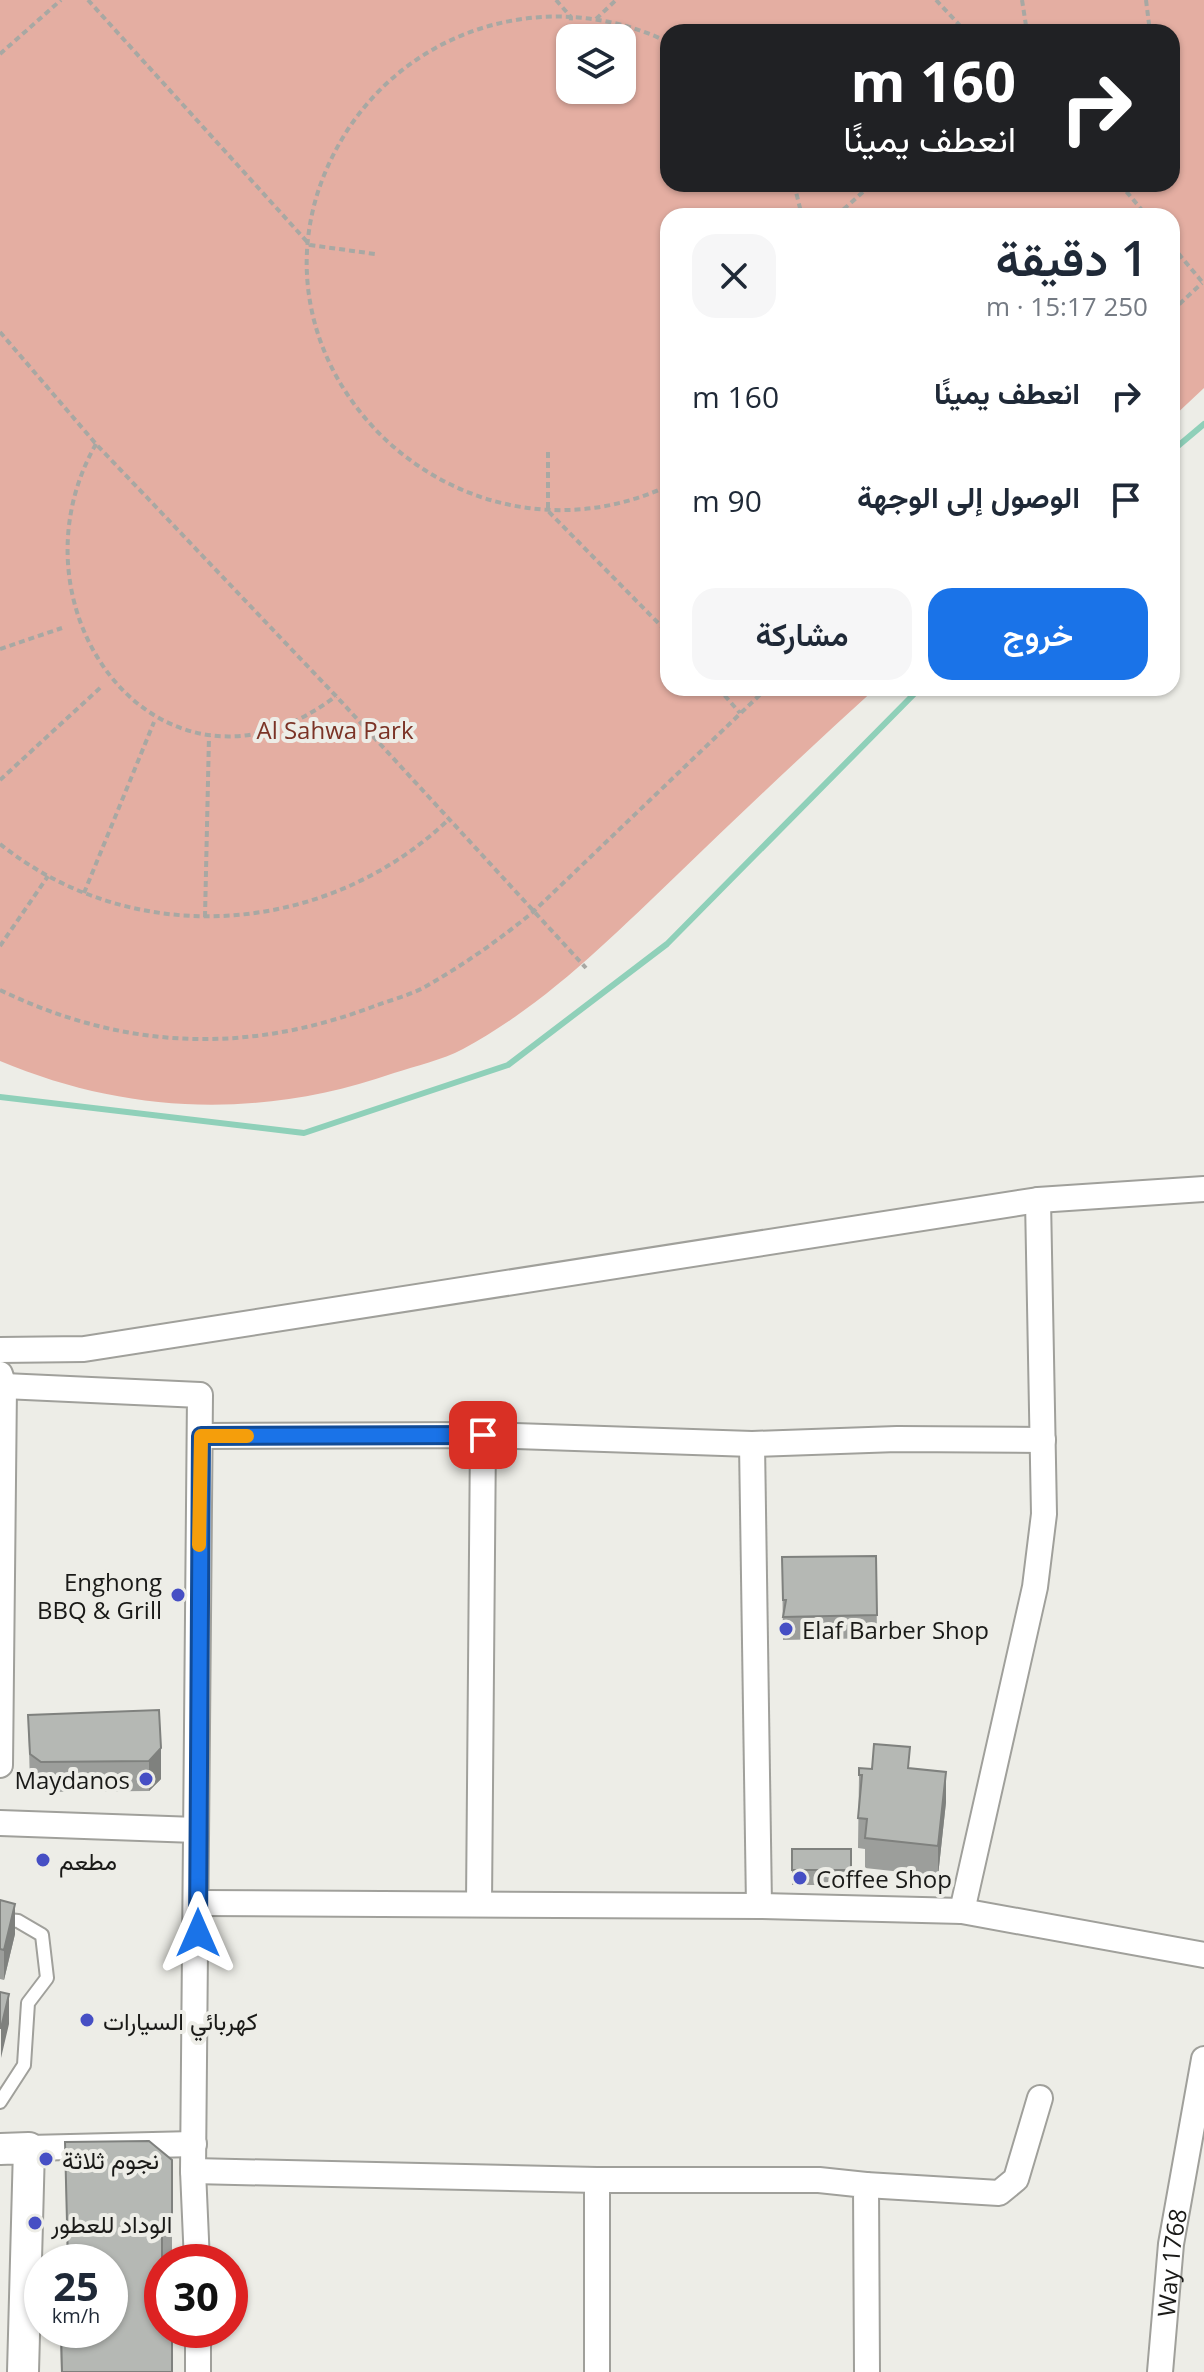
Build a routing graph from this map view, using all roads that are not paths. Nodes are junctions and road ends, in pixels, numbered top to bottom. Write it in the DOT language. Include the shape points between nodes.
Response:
graph roads {
  1 [pos="1204,1189"];
  2 [pos="1038,1200"];
  3 [pos="0,1350"];
  4 [pos="2,1380"];
  5 [pos="483,1435"];
  6 [pos="201,1436"];
  7 [pos="1043,1440"];
  8 [pos="752,1444"];
  9 [pos="0,1765"];
  10 [pos="0,1823"];
  11 [pos="196,1830"];
  12 [pos="198,1903"];
  13 [pos="479,1904"];
  14 [pos="759,1906"];
  15 [pos="962,1911"];
  16 [pos="0,1919"];
  17 [pos="1204,1955"];
  18 [pos="1204,2059"];
  19 [pos="1040,2098"];
  20 [pos="0,2102"];
  21 [pos="194,2144"];
  22 [pos="15,2149"];
  23 [pos="193,2171"];
  24 [pos="597,2180"];
  25 [pos="866,2185"];
  26 [pos="196,2244"];
  27 [pos="198,2348"];
  28 [pos="23,2372"];
  29 [pos="198,2372"];
  30 [pos="597,2372"];
  31 [pos="867,2372"];
  32 [pos="1160,2372"];
  1 -- 2 [label="street"];
  2 -- 3 [label="street" via="84,1349"];
  2 -- 7 [label="street"];
  4 -- 6 [label="street" via="200,1395"];
  4 -- 9 [label="street"];
  5 -- 6 [label="street"];
  5 -- 8 [label="street"];
  5 -- 13 [label="street"];
  6 -- 11 [label="street"];
  7 -- 8 [label="street"];
  7 -- 15 [label="street" via="1044,1514 1035,1587"];
  8 -- 14 [label="street"];
  10 -- 11 [label="street"];
  11 -- 12 [label="street"];
  12 -- 13 [label="street"];
  12 -- 21 [label="street"];
  13 -- 14 [label="street"];
  14 -- 15 [label="street"];
  15 -- 17 [label="street"];
  16 -- 20 [label="lane" via="18,1921 42,1935 47,1978 28,2003 24,2065"];
  18 -- 32 [label="street, Way 1768" via="1171,2244"];
  19 -- 25 [label="street" via="1016,2179 999,2193"];
  21 -- 22 [label="street"];
  21 -- 23 [label="street"];
  22 -- 28 [label="street"];
  23 -- 24 [label="street"];
  23 -- 26 [label="street"];
  24 -- 25 [label="street" via="819,2180"];
  24 -- 30 [label="street"];
  25 -- 31 [label="street"];
  27 -- 29 [label="street"];
}
